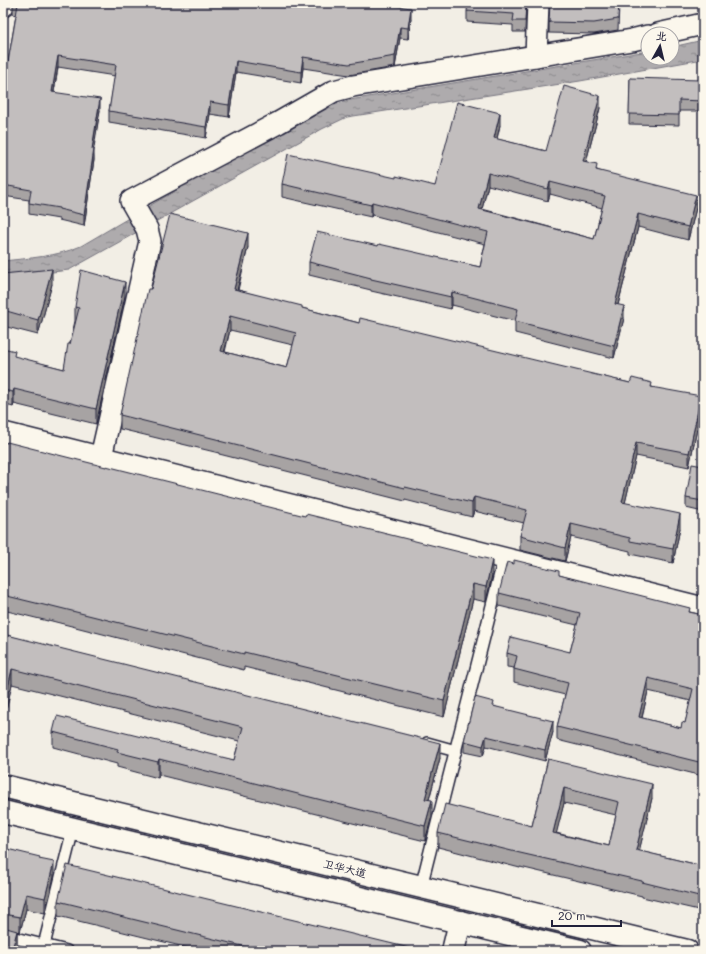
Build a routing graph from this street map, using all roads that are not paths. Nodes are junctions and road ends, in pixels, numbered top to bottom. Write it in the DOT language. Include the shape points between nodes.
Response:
graph roads {
  1 [pos="538,3"];
  2 [pos="703,24"];
  3 [pos="680,29"];
  4 [pos="640,38"];
  5 [pos="536,56"];
  6 [pos="3,433"];
  7 [pos="101,457"];
  8 [pos="504,558"];
  9 [pos="703,608"];
  10 [pos="417,741"];
  11 [pos="456,751"];
  12 [pos="3,786"];
  13 [pos="3,812"];
  14 [pos="73,829"];
  15 [pos="422,887"];
  16 [pos="460,922"];
  17 [pos="3,935"];
  18 [pos="44,945"];
  19 [pos="68,951"];
  20 [pos="453,951"];
  21 [pos="580,951"];
  22 [pos="687,951"];
  1 -- 5 [label="street"];
  2 -- 3 [label="street"];
  4 -- 5 [label="street"];
  5 -- 7 [label="street" via="334,91 131,201 147,229 150,241"];
  6 -- 7 [label="street"];
  7 -- 8 [label="street"];
  8 -- 9 [label="street"];
  8 -- 11 [label="lane"];
  10 -- 11 [label="lane"];
  11 -- 15 [label="lane"];
  12 -- 15 [label="main road, 卫华大道"];
  13 -- 14 [label="main road"];
  14 -- 16 [label="main road"];
  14 -- 18 [label="lane"];
  15 -- 22 [label="main road, 卫华大道"];
  16 -- 20 [label="main road"];
  16 -- 21 [label="main road"];
  17 -- 18 [label="lane"];
  18 -- 19 [label="lane"];
}
